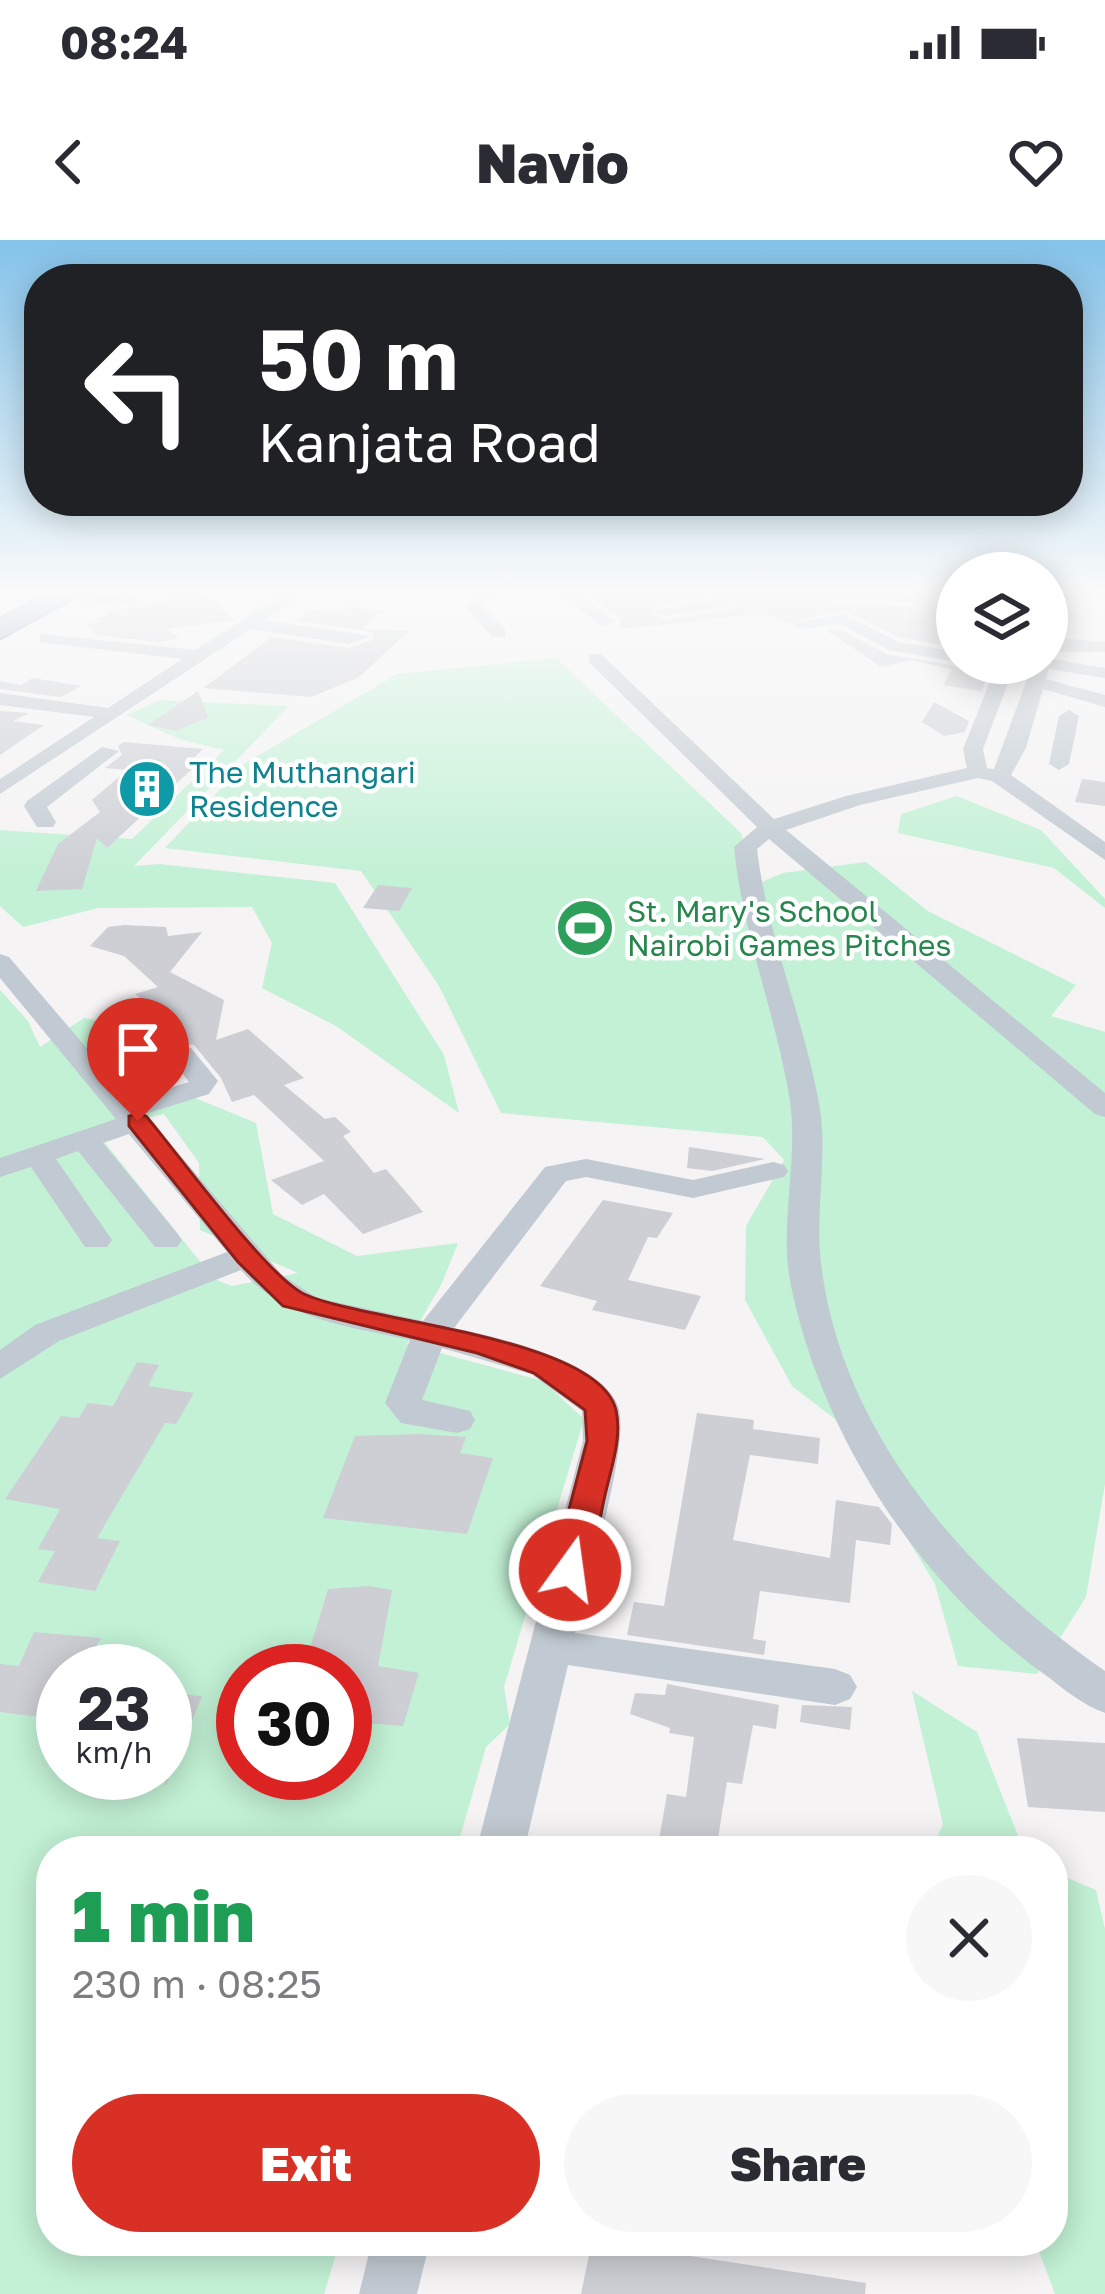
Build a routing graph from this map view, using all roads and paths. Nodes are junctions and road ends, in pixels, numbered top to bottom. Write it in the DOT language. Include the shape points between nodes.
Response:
graph roads {
  1 [pos="155,687"];
  2 [pos="625,687"];
  3 [pos="998,687"];
  4 [pos="1036,687"];
  5 [pos="1065,687"];
  6 [pos="0,699"];
  7 [pos="1105,701"];
  8 [pos="113,714"];
  9 [pos="1069,716"];
  10 [pos="1016,748"];
  11 [pos="109,751"];
  12 [pos="20,774"];
  13 [pos="989,774"];
  14 [pos="68,780"];
  15 [pos="0,788"];
  16 [pos="45,822"];
  17 [pos="770,829"];
  18 [pos="1105,852"];
  19 [pos="6,978"];
  20 [pos="181,1054"];
  21 [pos="1105,1108"];
  22 [pos="133,1115"];
  23 [pos="85,1140"];
  24 [pos="39,1156"];
  25 [pos="0,1168"];
  26 [pos="773,1171"];
  27 [pos="96,1240"];
  28 [pos="166,1240"];
  29 [pos="248,1256"];
  30 [pos="430,1335"];
  31 [pos="0,1367"];
  32 [pos="458,1420"];
  33 [pos="551,1646"];
  34 [pos="835,1687"];
  35 [pos="1105,1695"];
  36 [pos="504,1836"];
  37 [pos="397,2256"];
  38 [pos="388,2294"];
  1 -- 8 [label="street"];
  2 -- 17 [label="street"];
  3 -- 13 [label="street" via="973,749"];
  4 -- 10 [label="street"];
  5 -- 7 [label="street"];
  6 -- 8 [label="street"];
  8 -- 12 [label="street"];
  9 -- 10 [label="street" via="1060,758"];
  10 -- 13 [label="street"];
  11 -- 14 [label="street"];
  12 -- 14 [label="street"];
  12 -- 15 [label="street"];
  13 -- 17 [label="street" via="819,810"];
  13 -- 18 [label="street"];
  14 -- 16 [label="street" via="35,806"];
  17 -- 21 [label="street"];
  17 -- 35 [label="street" via="745,847 749,882 809,1131 801,1214 807,1283 840,1381 879,1465 925,1533 1004,1620"];
  19 -- 22 [label="street"];
  20 -- 22 [label="street" via="204,1081 199,1088"];
  22 -- 23 [label="street"];
  22 -- 29 [label="street"];
  23 -- 24 [label="street"];
  23 -- 28 [label="street"];
  24 -- 25 [label="street"];
  24 -- 27 [label="street"];
  26 -- 30 [label="street" via="693,1189 564,1170"];
  29 -- 30 [label="street" via="293,1300"];
  29 -- 31 [label="street" via="47,1334"];
  30 -- 32 [label="street" via="403,1403 414,1414"];
  30 -- 33 [label="street" via="544,1366 600,1407 602,1441"];
  33 -- 34 [label="street"];
  33 -- 36 [label="street"];
  37 -- 38 [label="street"];
}
